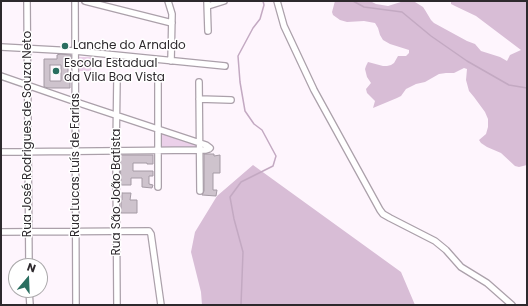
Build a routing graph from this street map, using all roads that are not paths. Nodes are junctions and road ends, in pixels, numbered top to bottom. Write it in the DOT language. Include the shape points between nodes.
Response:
graph roads {
  1 [pos="27,1"];
  2 [pos="75,1"];
  3 [pos="85,1"];
  4 [pos="168,1"];
  5 [pos="224,1"];
  6 [pos="277,1"];
  7 [pos="207,4"];
  8 [pos="172,23"];
  9 [pos="208,30"];
  10 [pos="1,47"];
  11 [pos="28,48"];
  12 [pos="75,51"];
  13 [pos="171,61"];
  14 [pos="225,66"];
  15 [pos="1,76"];
  16 [pos="118,78"];
  17 [pos="158,81"];
  18 [pos="199,82"];
  19 [pos="28,86"];
  20 [pos="199,99"];
  21 [pos="231,100"];
  22 [pos="76,102"];
  23 [pos="117,116"];
  24 [pos="158,130"];
  25 [pos="199,143"];
  26 [pos="158,150"];
  27 [pos="199,150"];
  28 [pos="28,151"];
  29 [pos="76,151"];
  30 [pos="116,151"];
  31 [pos="1,152"];
  32 [pos="158,187"];
  33 [pos="200,191"];
  34 [pos="1,232"];
  35 [pos="28,232"];
  36 [pos="76,232"];
  37 [pos="117,232"];
  38 [pos="29,258"];
  39 [pos="76,305"];
  40 [pos="117,305"];
  41 [pos="161,305"];
  42 [pos="512,305"];
  1 -- 11 [label="street, Rua José Rodrigues de Souza Neto"];
  2 -- 12 [label="street, Rua Lucas Luís de Farias"];
  3 -- 8 [label="street"];
  4 -- 8 [label="street"];
  5 -- 7 [label="street"];
  6 -- 42 [label="street" via="284,26 314,90 383,214 435,241 461,267 487,283"];
  7 -- 9 [label="street"];
  8 -- 13 [label="street"];
  10 -- 11 [label="street"];
  11 -- 12 [label="street"];
  11 -- 19 [label="street, Rua José Rodrigues de Souza Neto"];
  12 -- 13 [label="street"];
  12 -- 22 [label="street, Rua Lucas Luís de Farias"];
  13 -- 14 [label="street"];
  15 -- 19 [label="street"];
  16 -- 23 [label="street, Rua São João Batista"];
  17 -- 24 [label="street"];
  18 -- 20 [label="street"];
  19 -- 22 [label="street"];
  19 -- 28 [label="street, Rua José Rodrigues de Souza Neto"];
  20 -- 21 [label="street"];
  20 -- 25 [label="street"];
  22 -- 23 [label="street"];
  22 -- 29 [label="street, Rua Lucas Luís de Farias"];
  23 -- 24 [label="street"];
  23 -- 30 [label="street, Rua São João Batista"];
  24 -- 25 [label="street"];
  24 -- 26 [label="street"];
  25 -- 27 [label="street"];
  25 -- 27 [label="street" via="210,148"];
  26 -- 27 [label="street"];
  26 -- 30 [label="street"];
  26 -- 32 [label="street"];
  27 -- 33 [label="street"];
  28 -- 29 [label="street"];
  28 -- 31 [label="street"];
  28 -- 35 [label="street, Rua José Rodrigues de Souza Neto"];
  29 -- 30 [label="street"];
  29 -- 36 [label="street, Rua Lucas Luís de Farias"];
  30 -- 37 [label="street, Rua São João Batista"];
  34 -- 35 [label="street"];
  35 -- 36 [label="street"];
  35 -- 38 [label="street, Rua José Rodrigues de Souza Neto"];
  36 -- 37 [label="street"];
  36 -- 39 [label="street, Rua Lucas Luís de Farias"];
  37 -- 40 [label="street, Rua São João Batista"];
  37 -- 41 [label="street" via="150,232"];
}
